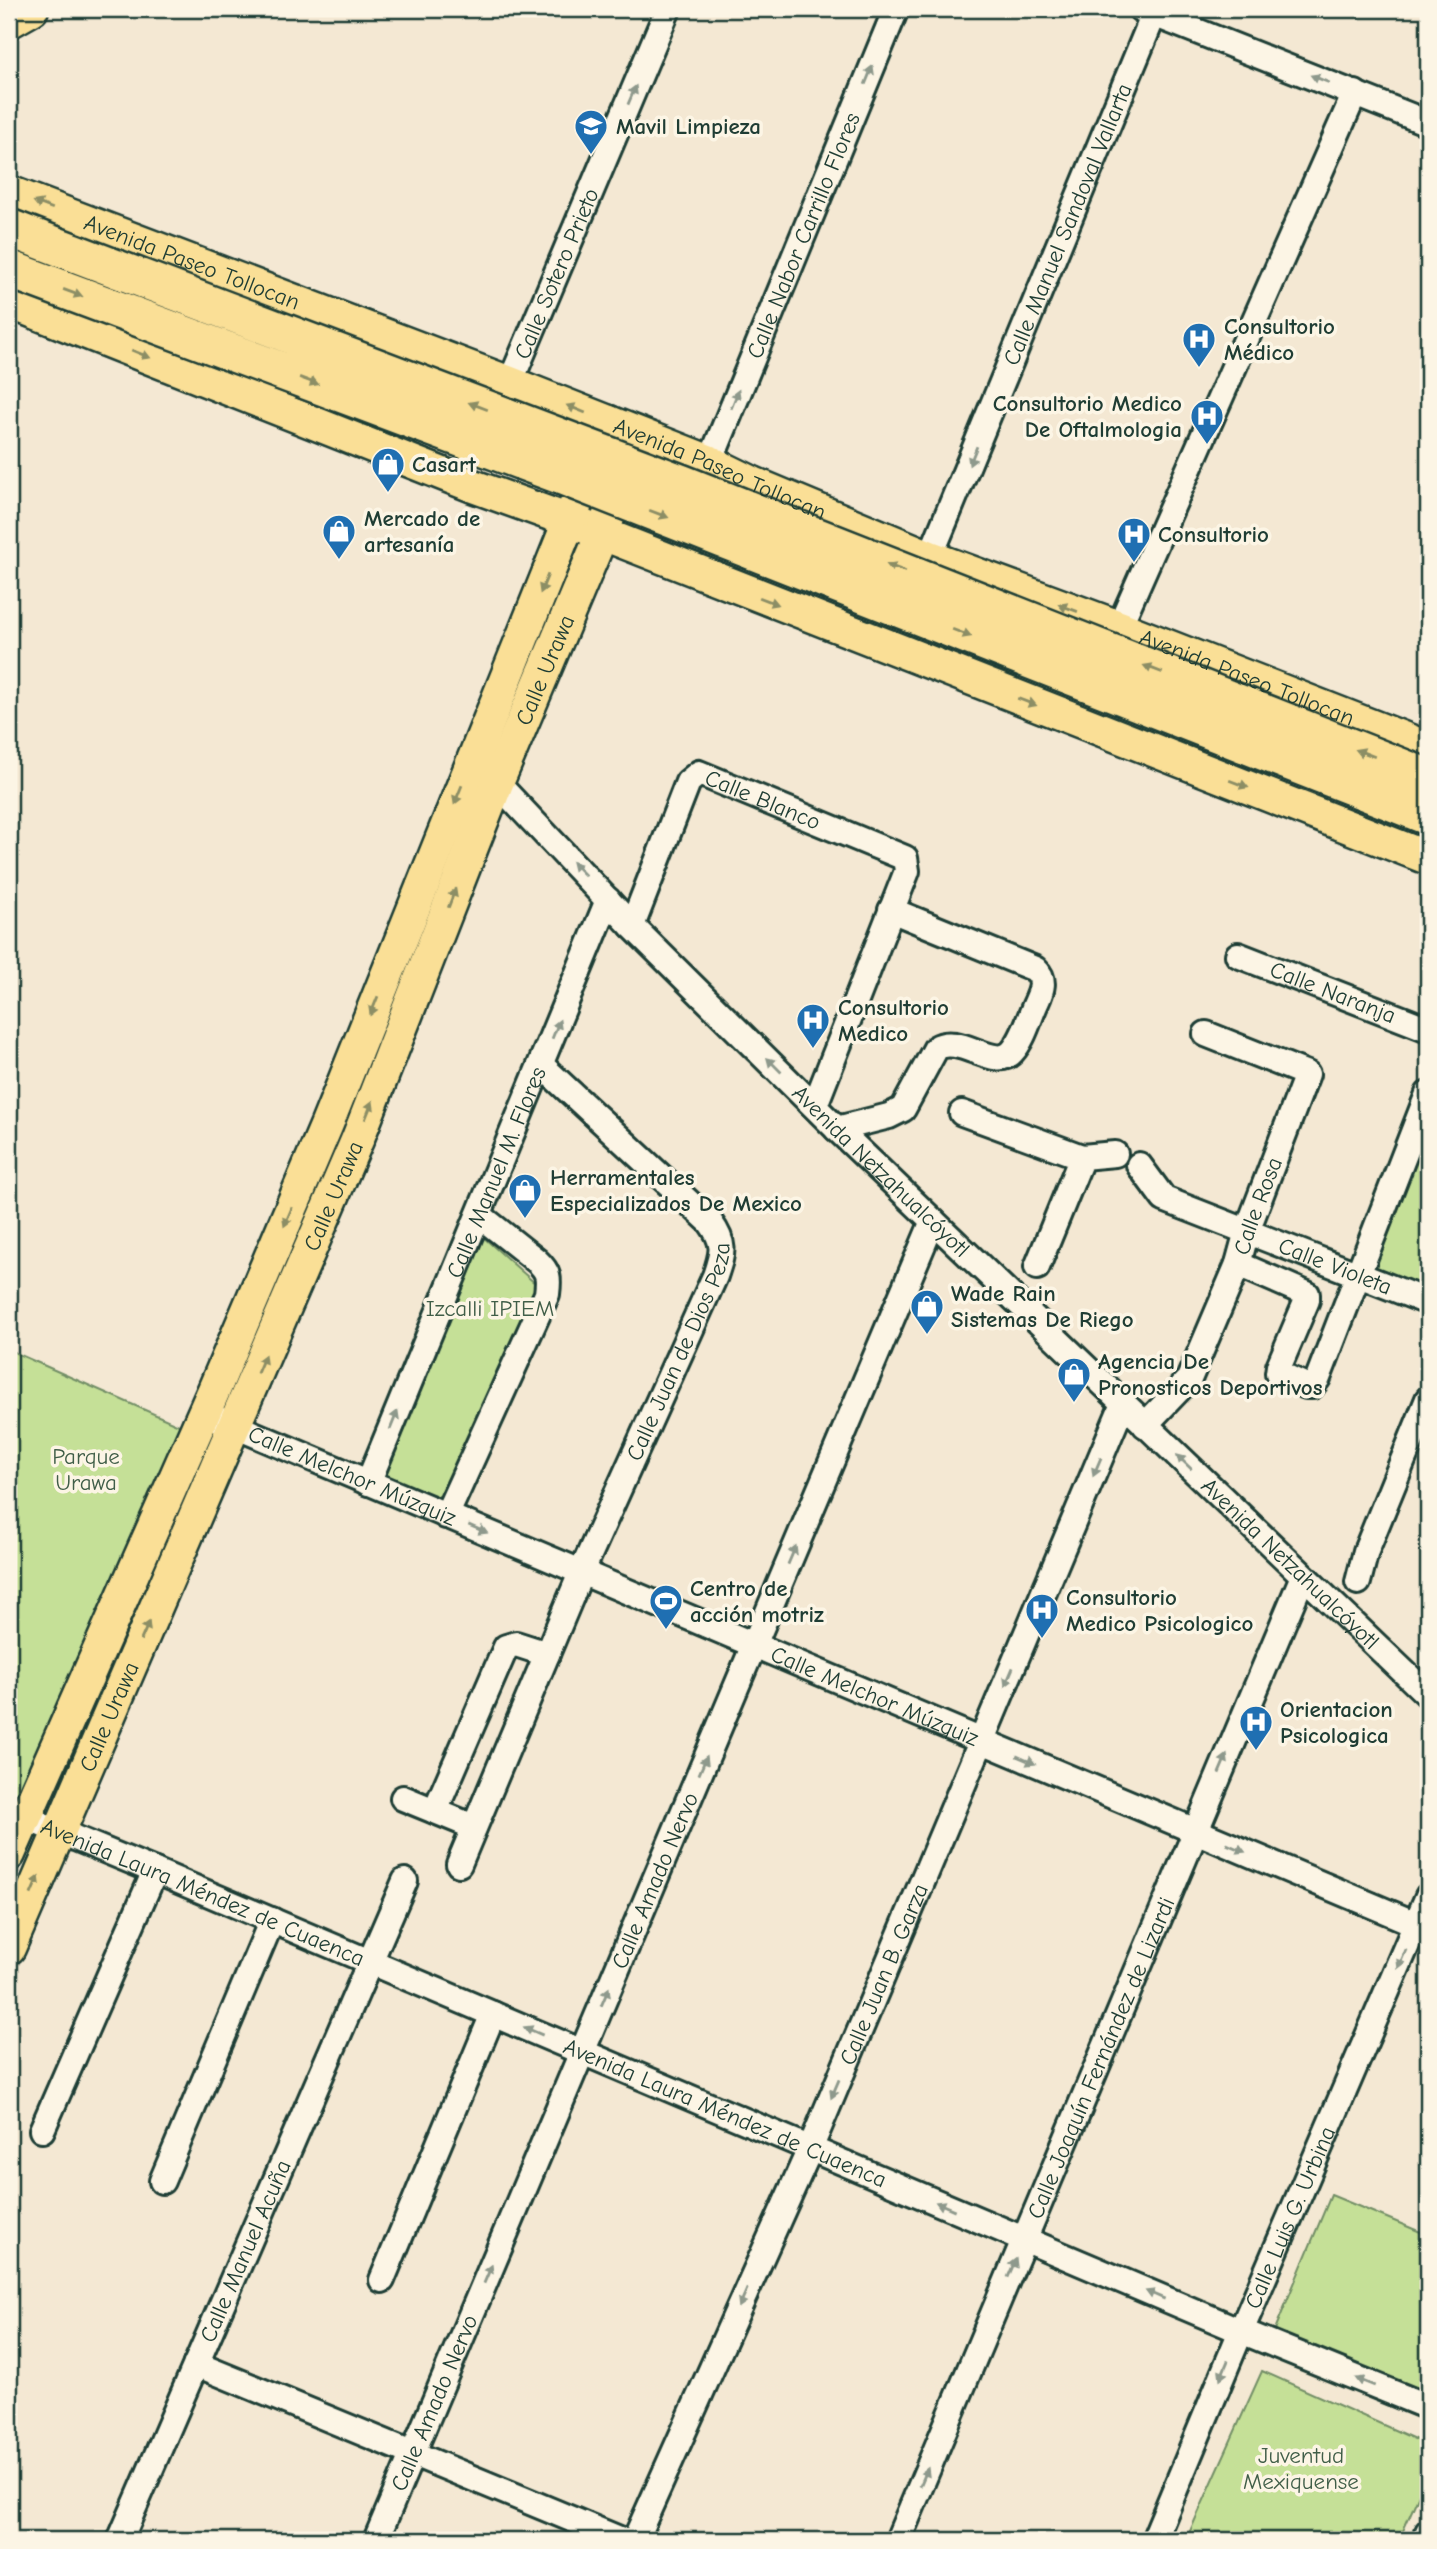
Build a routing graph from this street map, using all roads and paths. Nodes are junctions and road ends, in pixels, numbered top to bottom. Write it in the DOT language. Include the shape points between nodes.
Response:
graph roads {
  1 [pos="32,9"];
  2 [pos="668,9"];
  3 [pos="896,9"];
  4 [pos="1151,10"];
  5 [pos="9,22"];
  6 [pos="1355,93"];
  7 [pos="1428,123"];
  8 [pos="9,192"];
  9 [pos="9,228"];
  10 [pos="9,270"];
  11 [pos="9,302"];
  12 [pos="321,310"];
  13 [pos="510,383"];
  14 [pos="260,401"];
  15 [pos="609,422"];
  16 [pos="639,435"];
  17 [pos="709,462"];
  18 [pos="753,483"];
  19 [pos="473,486"];
  20 [pos="570,521"];
  21 [pos="602,534"];
  22 [pos="930,557"];
  23 [pos="716,580"];
  24 [pos="1119,627"];
  25 [pos="1428,748"];
  26 [pos="1428,778"];
  27 [pos="497,783"];
  28 [pos="1428,816"];
  29 [pos="1428,858"];
  30 [pos="608,900"];
  31 [pos="891,910"];
  32 [pos="632,926"];
  33 [pos="1238,955"];
  34 [pos="1428,1029"];
  35 [pos="1206,1034"];
  36 [pos="541,1065"];
  37 [pos="815,1105"];
  38 [pos="1425,1110"];
  39 [pos="962,1113"];
  40 [pos="837,1129"];
  41 [pos="1115,1154"];
  42 [pos="1082,1157"];
  43 [pos="1139,1165"];
  44 [pos="479,1215"];
  45 [pos="933,1221"];
  46 [pos="1247,1230"];
  47 [pos="1238,1264"];
  48 [pos="1037,1267"];
  49 [pos="1359,1273"];
  50 [pos="1428,1302"];
  51 [pos="1428,1399"];
  52 [pos="1124,1404"];
  53 [pos="204,1413"];
  54 [pos="1146,1425"];
  55 [pos="234,1427"];
  56 [pos="368,1483"];
  57 [pos="446,1516"];
  58 [pos="581,1573"];
  59 [pos="1303,1576"];
  60 [pos="1358,1582"];
  61 [pos="754,1646"];
  62 [pos="547,1654"];
  63 [pos="1428,1695"];
  64 [pos="981,1741"];
  65 [pos="402,1798"];
  66 [pos="435,1811"];
  67 [pos="24,1817"];
  68 [pos="474,1827"];
  69 [pos="58,1830"];
  70 [pos="1195,1831"];
  71 [pos="9,1854"];
  72 [pos="459,1864"];
  73 [pos="155,1871"];
  74 [pos="405,1881"];
  75 [pos="1428,1896"];
  76 [pos="272,1920"];
  77 [pos="1422,1927"];
  78 [pos="9,1948"];
  79 [pos="369,1962"];
  80 [pos="493,2014"];
  81 [pos="582,2052"];
  82 [pos="42,2130"];
  83 [pos="810,2149"];
  84 [pos="162,2182"];
  85 [pos="1024,2240"];
  86 [pos="382,2280"];
  87 [pos="1241,2331"];
  88 [pos="197,2364"];
  89 [pos="1428,2407"];
  90 [pos="412,2455"];
  91 [pos="1428,2532"];
  92 [pos="120,2540"];
  93 [pos="376,2540"];
  94 [pos="622,2540"];
  95 [pos="635,2540"];
  96 [pos="898,2540"];
  97 [pos="1154,2540"];
  98 [pos="1425,2540"];
  1 -- 5 [label="main road"];
  13 -- 2 [label="street, Calle Sotero Prieto, one-way"];
  17 -- 3 [label="street, Calle Nabor Carrillo Flores, one-way"];
  6 -- 4 [label="street, one-way"];
  4 -- 22 [label="street, Calle Manuel Sandoval Vallarta, one-way"];
  6 -- 7 [label="street"];
  6 -- 24 [label="street"];
  12 -- 8 [label="main road, Avenida Paseo Tollocan, one-way"];
  26 -- 9 [label="highway, Avenida Paseo Tollocan, one-way, bridge" via="683,484"];
  10 -- 28 [label="highway, one-way, bridge" via="565,477"];
  11 -- 14 [label="main road, one-way"];
  12 -- 13 [label="main road, Avenida Paseo Tollocan"];
  12 -- 14 [label="main road" via="292,316 267,334 254,361 254,391"];
  15 -- 13 [label="main road, Avenida Paseo Tollocan, one-way"];
  13 -- 19 [label="main road" via="531,414 532,450 520,472 507,481"];
  14 -- 19 [label="main road"];
  15 -- 16 [label="main road, Avenida Paseo Tollocan"];
  15 -- 20 [label="main road, Calle Urawa"];
  16 -- 17 [label="main road, Avenida Paseo Tollocan"];
  16 -- 21 [label="main road, Calle Urawa"];
  17 -- 18 [label="main road, Avenida Paseo Tollocan"];
  18 -- 22 [label="main road, Avenida Paseo Tollocan"];
  18 -- 23 [label="main road" via="732,490 715,503 699,528 699,570"];
  19 -- 20 [label="main road"];
  20 -- 21 [label="main road"];
  20 -- 53 [label="main road, Calle Urawa, one-way" via="331,1115"];
  21 -- 23 [label="main road"];
  21 -- 27 [label="main road, Calle Urawa"];
  24 -- 22 [label="main road, Avenida Paseo Tollocan, one-way"];
  23 -- 29 [label="main road, one-way"];
  24 -- 25 [label="main road, Avenida Paseo Tollocan"];
  30 -- 27 [label="street, Avenida Netzahualcóyotl, one-way"];
  55 -- 27 [label="main road, Calle Urawa, one-way" via="367,1116"];
  30 -- 32 [label="street, Avenida Netzahualcóyotl"];
  36 -- 30 [label="street, Calle Manuel M. Flores, one-way"];
  31 -- 32 [label="street, Calle Blanco" via="906,871 905,858 699,773 688,782"];
  31 -- 37 [label="street"];
  31 -- 40 [label="street" via="1035,969 1041,974 1041,993 1012,1052 993,1057 942,1044 903,1109"];
  37 -- 32 [label="street, Avenida Netzahualcóyotl, one-way"];
  33 -- 34 [label="street, Calle Naranja"];
  35 -- 46 [label="street, Calle Rosa" via="1307,1074"];
  36 -- 44 [label="street, Calle Manuel M. Flores"];
  36 -- 58 [label="street, Calle Juan de Dios Peza" via="710,1222 723,1249 715,1276"];
  37 -- 40 [label="street, Avenida Netzahualcóyotl"];
  38 -- 49 [label="street"];
  39 -- 42 [label="street"];
  40 -- 45 [label="street, Avenida Netzahualcóyotl"];
  41 -- 42 [label="street"];
  42 -- 48 [label="street"];
  43 -- 46 [label="street, Calle Violeta" via="1164,1199"];
  56 -- 44 [label="street, Calle Manuel M. Flores, one-way"];
  44 -- 57 [label="street" via="546,1269 549,1279 547,1294"];
  45 -- 52 [label="street, Avenida Netzahualcóyotl"];
  61 -- 45 [label="street, Calle Amado Nervo, one-way"];
  46 -- 47 [label="street, Calle Rosa"];
  46 -- 49 [label="street, Calle Violeta"];
  47 -- 49 [label="street" via="1307,1294 1279,1366 1279,1373 1307,1386 1318,1378"];
  47 -- 54 [label="street, Calle Rosa" via="1189,1379"];
  49 -- 50 [label="street, Calle Violeta"];
  51 -- 60 [label="street" via="1366,1551"];
  52 -- 54 [label="street, Avenida Netzahualcóyotl"];
  52 -- 64 [label="street, Calle Juan B. Garza, one-way"];
  53 -- 55 [label="street, Calle Melchor Múzquiz"];
  53 -- 67 [label="main road, Calle Urawa"];
  59 -- 54 [label="street, Avenida Netzahualcóyotl, one-way"];
  55 -- 56 [label="street, Calle Melchor Múzquiz"];
  69 -- 55 [label="main road, Calle Urawa, one-way"];
  56 -- 57 [label="street, Calle Melchor Múzquiz"];
  57 -- 58 [label="street, Calle Melchor Múzquiz, one-way"];
  58 -- 61 [label="street, Calle Melchor Múzquiz"];
  58 -- 62 [label="street, Calle Juan de Dios Peza"];
  59 -- 63 [label="street, Avenida Netzahualcóyotl"];
  70 -- 59 [label="street, Calle Joaquín Fernández de Lizardi, one-way"];
  61 -- 64 [label="street, Calle Melchor Múzquiz"];
  81 -- 61 [label="street, Calle Amado Nervo, one-way"];
  62 -- 66 [label="street" via="516,1644 506,1647"];
  62 -- 68 [label="street, Calle Juan de Dios Peza"];
  64 -- 70 [label="street, Calle Melchor Múzquiz, one-way"];
  64 -- 83 [label="street, Calle Juan B. Garza, one-way"];
  65 -- 66 [label="street"];
  66 -- 68 [label="street"];
  67 -- 69 [label="street, Avenida Laura Méndez de Cuaenca"];
  67 -- 71 [label="main road, Calle Urawa"];
  68 -- 72 [label="street, Calle Juan de Dios Peza"];
  69 -- 73 [label="street, Avenida Laura Méndez de Cuaenca"];
  78 -- 69 [label="main road, Calle Urawa, one-way"];
  70 -- 77 [label="street, Calle Melchor Múzquiz, one-way"];
  70 -- 85 [label="street, Calle Joaquín Fernández de Lizardi"];
  73 -- 76 [label="street, Avenida Laura Méndez de Cuaenca"];
  73 -- 82 [label="street"];
  74 -- 79 [label="street, Calle Manuel Acuña"];
  75 -- 77 [label="street, Calle Luis G. Urbina"];
  76 -- 79 [label="street, Avenida Laura Méndez de Cuaenca"];
  76 -- 84 [label="street"];
  77 -- 87 [label="street, Calle Luis G. Urbina, one-way"];
  79 -- 80 [label="street, Avenida Laura Méndez de Cuaenca"];
  79 -- 88 [label="street, Calle Manuel Acuña"];
  81 -- 80 [label="street, Avenida Laura Méndez de Cuaenca, one-way"];
  80 -- 86 [label="street"];
  81 -- 83 [label="street, Avenida Laura Méndez de Cuaenca"];
  90 -- 81 [label="street, Calle Amado Nervo, one-way"];
  85 -- 83 [label="street, Avenida Laura Méndez de Cuaenca, one-way"];
  83 -- 95 [label="street, Calle Juan B. Garza, one-way"];
  87 -- 85 [label="street, Avenida Laura Méndez de Cuaenca, one-way"];
  96 -- 85 [label="street, Calle Joaquín Fernández de Lizardi, one-way"];
  89 -- 87 [label="street, Avenida Laura Méndez de Cuaenca, one-way"];
  87 -- 97 [label="street, Calle Luis G. Urbina, one-way"];
  88 -- 90 [label="street"];
  88 -- 92 [label="street, Calle Manuel Acuña"];
  90 -- 93 [label="street, Calle Amado Nervo"];
  90 -- 94 [label="street"];
  91 -- 98 [label="street"];
}
